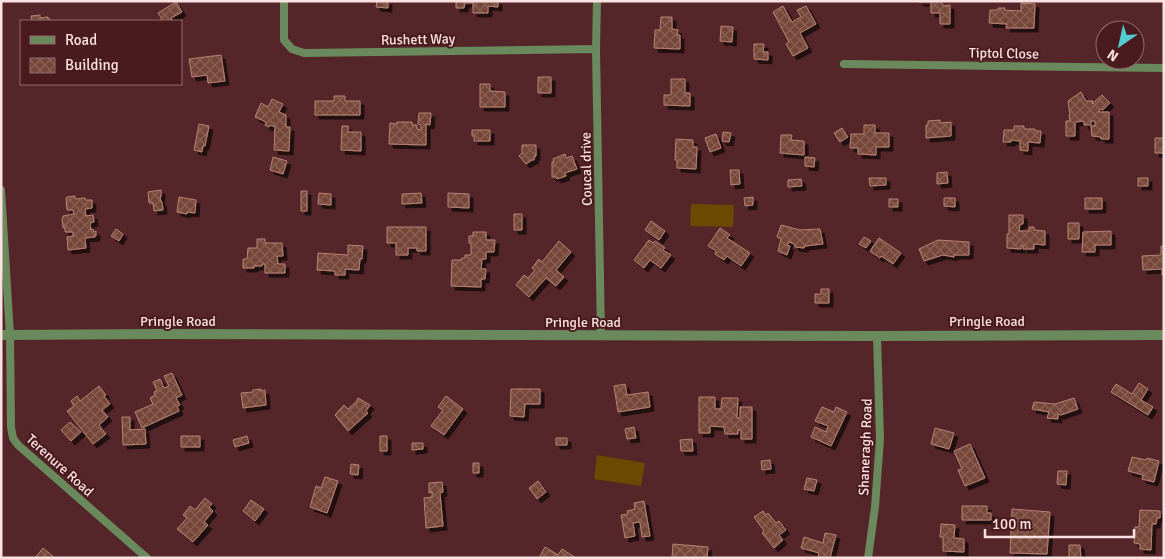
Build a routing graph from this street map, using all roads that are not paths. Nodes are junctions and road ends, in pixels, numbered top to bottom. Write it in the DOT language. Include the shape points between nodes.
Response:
graph roads {
  1 [pos="284,1"];
  2 [pos="597,1"];
  3 [pos="596,49"];
  4 [pos="844,64"];
  5 [pos="1164,68"];
  6 [pos="1,190"];
  7 [pos="5,335"];
  8 [pos="601,335"];
  9 [pos="1164,335"];
  10 [pos="877,336"];
  11 [pos="147,558"];
  12 [pos="868,558"];
  1 -- 3 [label="street, Rushett Way" via="284,40 292,49 304,53"];
  2 -- 3 [label="street, Coucal drive"];
  3 -- 8 [label="street, Coucal drive"];
  4 -- 5 [label="street, Tiptol Close"];
  6 -- 7 [label="street, Terenure Road"];
  7 -- 8 [label="street, Pringle Road"];
  7 -- 11 [label="street, Terenure Road" via="11,427 18,446"];
  8 -- 10 [label="street, Pringle Road"];
  9 -- 10 [label="street, Pringle Road"];
  10 -- 12 [label="street, Shaneragh Road" via="880,439"];
}
